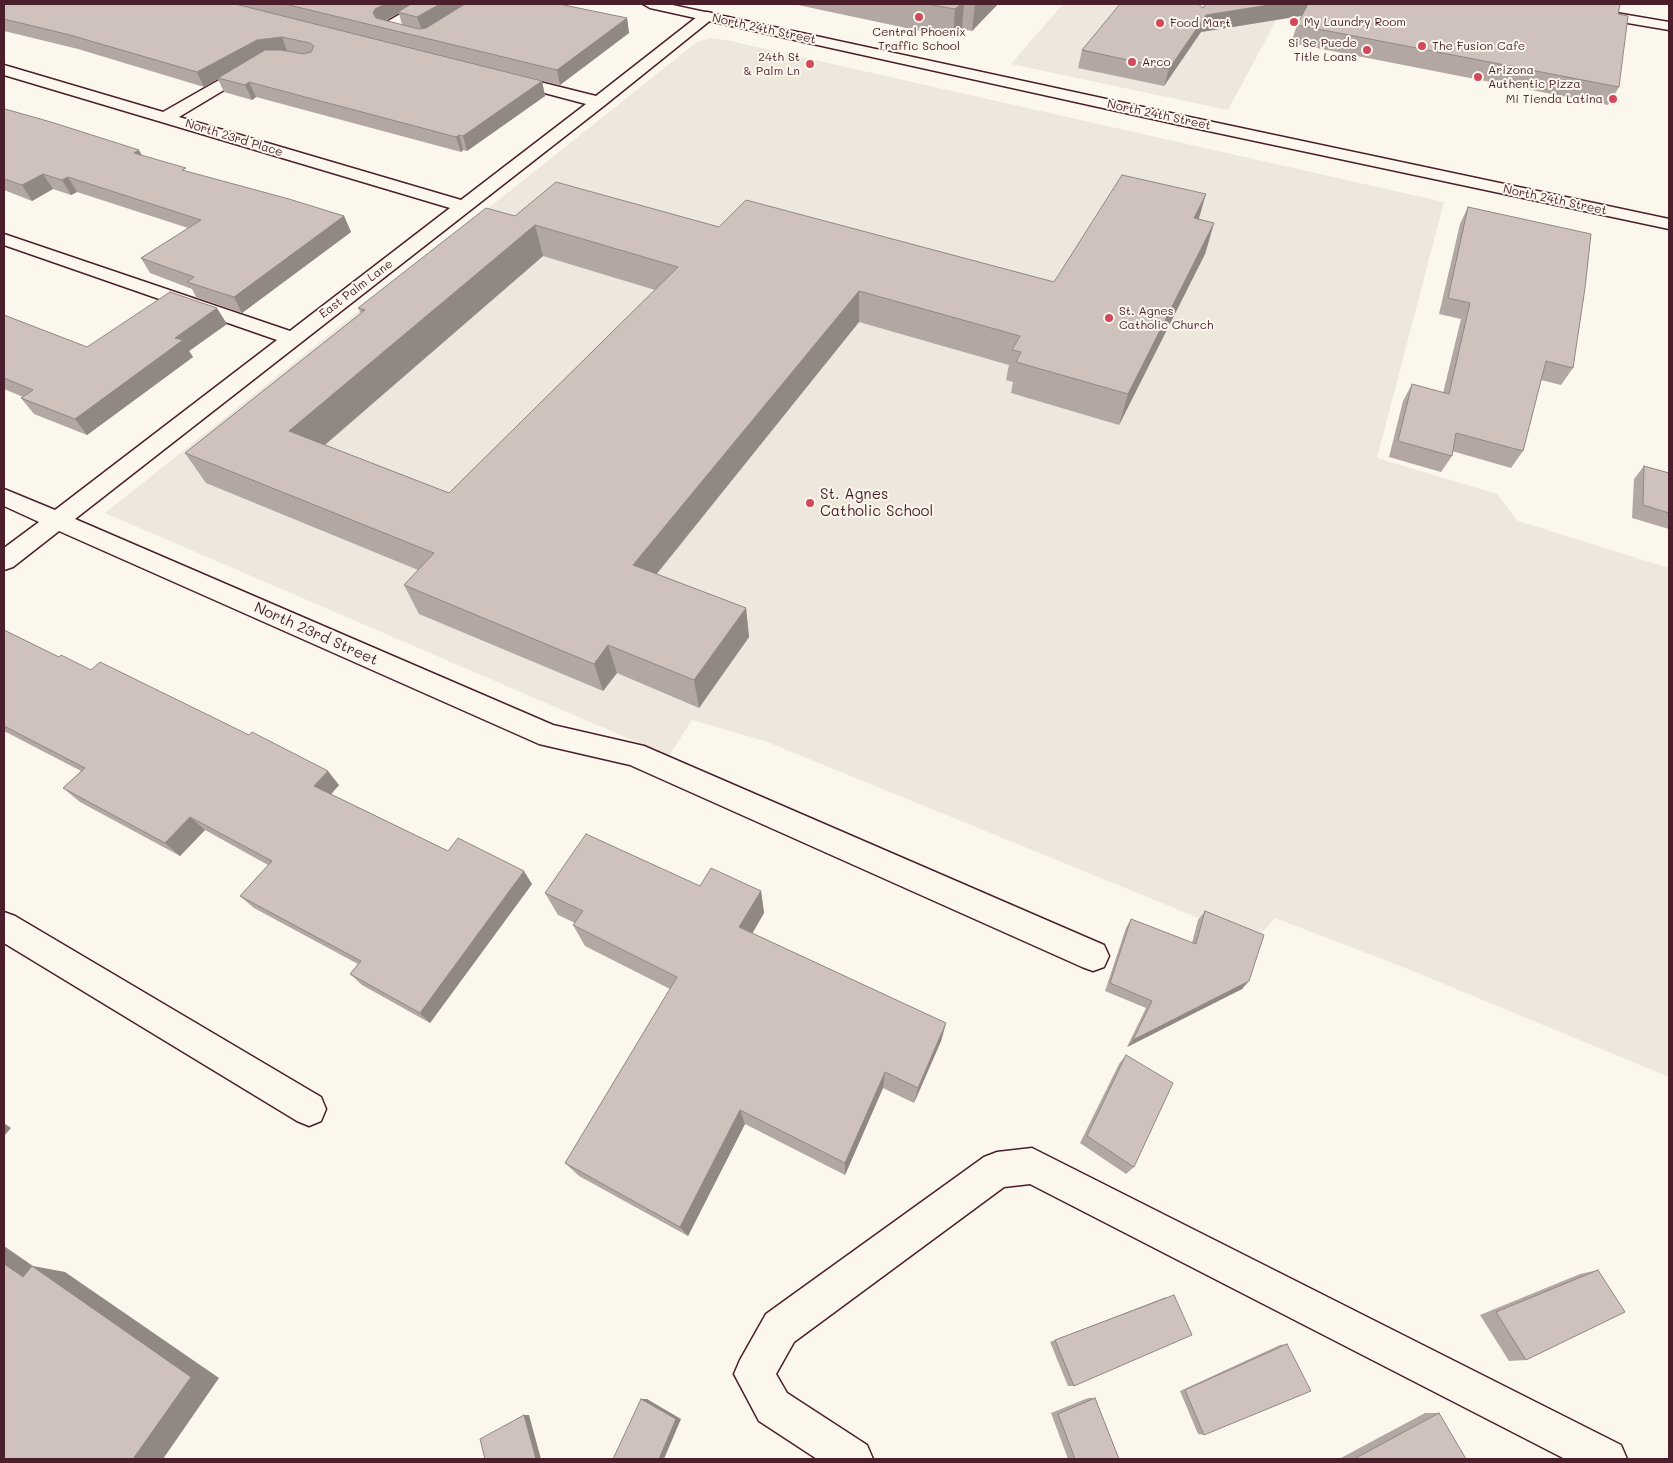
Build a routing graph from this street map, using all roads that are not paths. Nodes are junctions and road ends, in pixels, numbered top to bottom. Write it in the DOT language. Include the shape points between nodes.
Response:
graph roads {
  1 [pos="428,4"];
  2 [pos="650,4"];
  3 [pos="1539,4"];
  4 [pos="707,16"];
  5 [pos="1669,26"];
  6 [pos="424,38"];
  7 [pos="268,59"];
  8 [pos="4,70"];
  9 [pos="490,74"];
  10 [pos="599,102"];
  11 [pos="165,118"];
  12 [pos="464,207"];
  13 [pos="1669,224"];
  14 [pos="4,239"];
  15 [pos="291,338"];
  16 [pos="4,497"];
  17 [pos="57,520"];
  18 [pos="4,561"];
  19 [pos="4,926"];
  20 [pos="1092,956"];
  21 [pos="309,1110"];
  22 [pos="853,1459"];
  23 [pos="1608,1459"];
  1 -- 6 [label="street" via="386,28"];
  2 -- 4 [label="street, North 24th Street"];
  3 -- 5 [label="street"];
  4 -- 10 [label="street, East Palm Lane"];
  4 -- 13 [label="street, North 24th Street"];
  7 -- 11 [label="street"];
  8 -- 11 [label="street, North 23rd Place"];
  9 -- 10 [label="street"];
  10 -- 12 [label="street, East Palm Lane"];
  11 -- 12 [label="street, North 23rd Place"];
  12 -- 15 [label="street, East Palm Lane"];
  14 -- 15 [label="street"];
  15 -- 17 [label="street, East Palm Lane"];
  16 -- 17 [label="street, North 23rd Street"];
  17 -- 18 [label="street, East Palm Lane"];
  17 -- 20 [label="street, North 23rd Street" via="549,736 634,754"];
  19 -- 21 [label="street"];
  22 -- 23 [label="street" via="773,1407 754,1374 780,1328 997,1170 1032,1166"];
}
